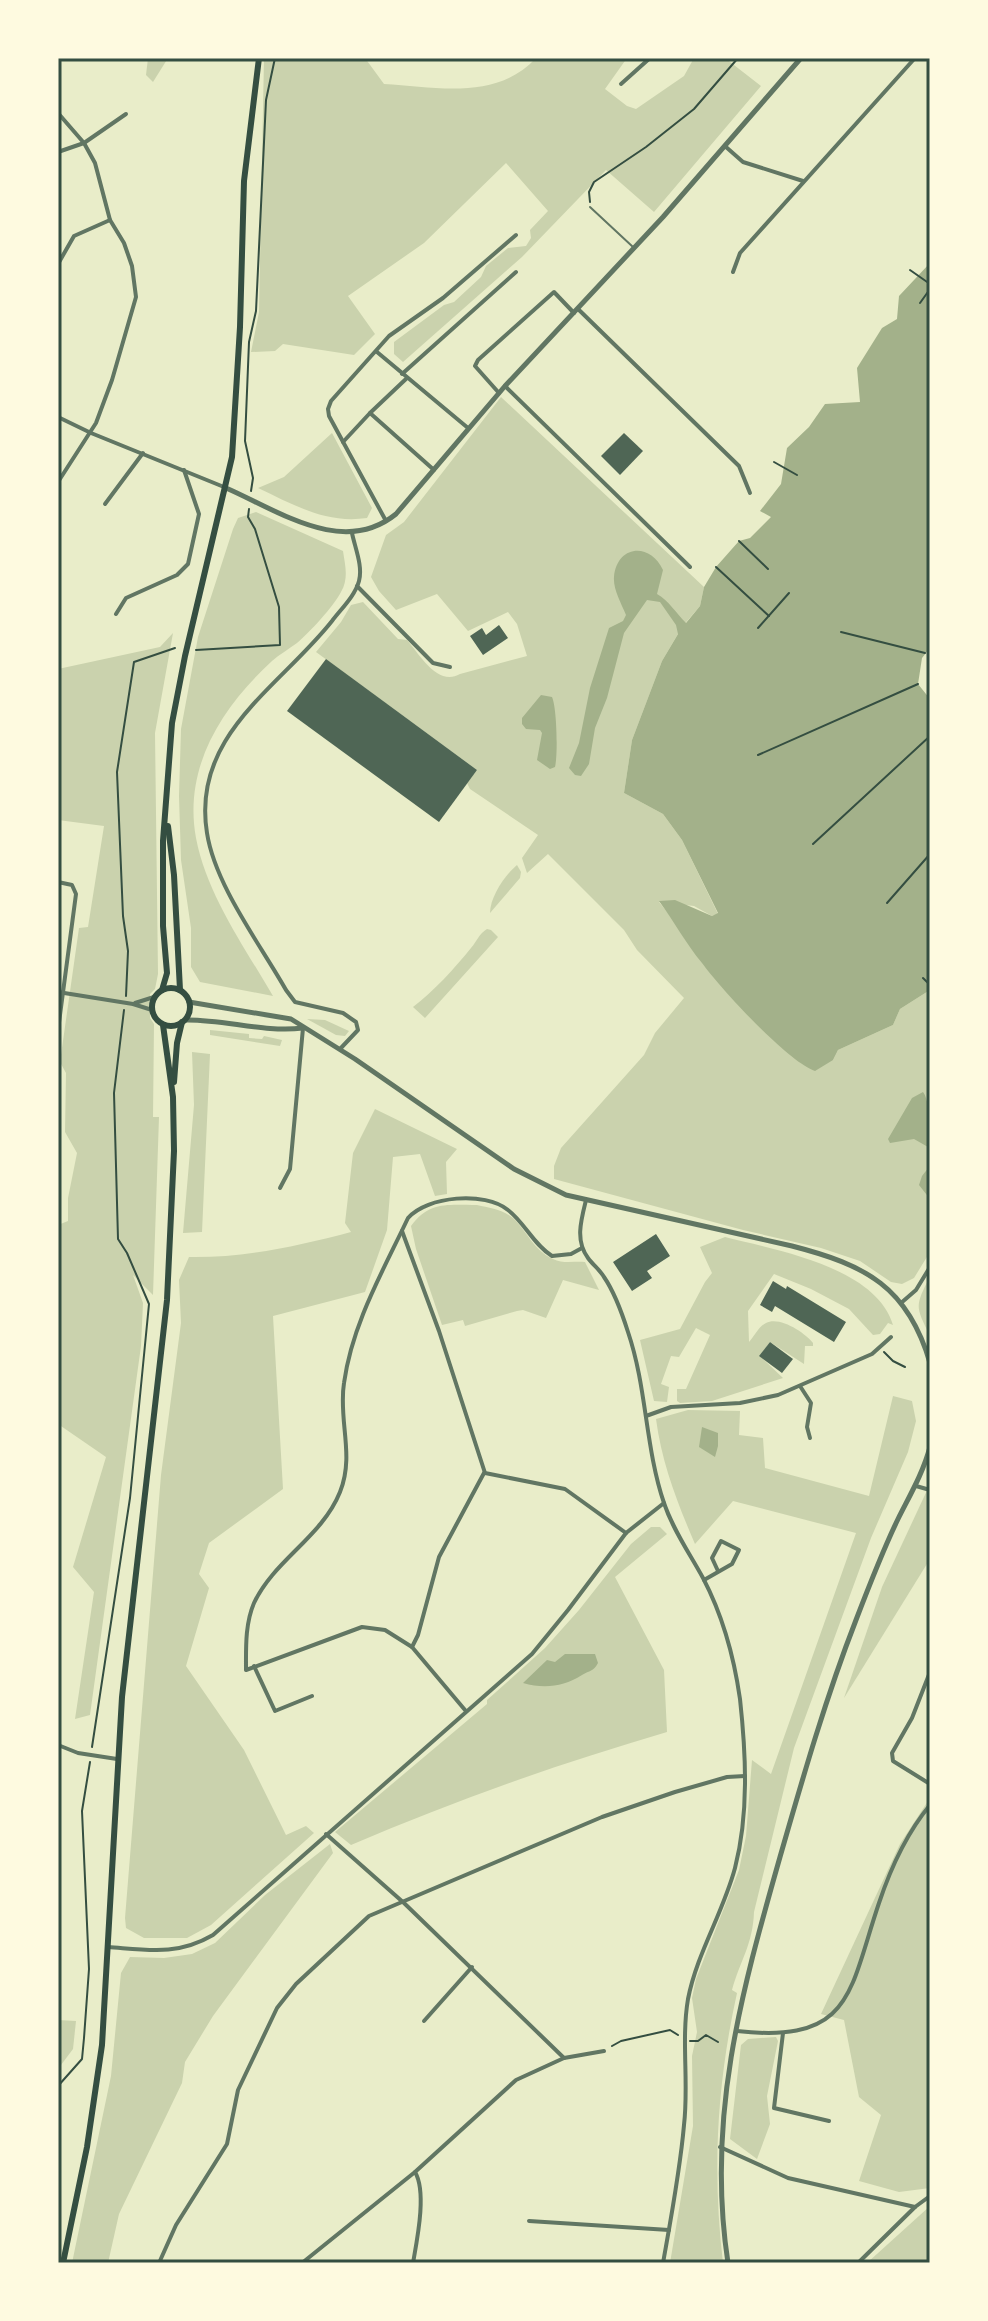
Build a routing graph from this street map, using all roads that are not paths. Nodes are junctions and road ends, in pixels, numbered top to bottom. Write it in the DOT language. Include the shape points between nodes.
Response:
graph roads {
  1 [pos="259,58"];
  2 [pos="650,58"];
  3 [pos="801,58"];
  4 [pos="915,58"];
  5 [pos="621,84"];
  6 [pos="58,113"];
  7 [pos="126,114"];
  8 [pos="84,143"];
  9 [pos="726,147"];
  10 [pos="58,152"];
  11 [pos="804,181"];
  12 [pos="590,207"];
  13 [pos="110,220"];
  14 [pos="516,235"];
  15 [pos="635,248"];
  16 [pos="58,264"];
  17 [pos="516,272"];
  18 [pos="733,272"];
  19 [pos="576,311"];
  20 [pos="377,352"];
  21 [pos="404,376"];
  22 [pos="505,386"];
  23 [pos="499,393"];
  24 [pos="370,413"];
  25 [pos="58,417"];
  26 [pos="468,428"];
  27 [pos="91,433"];
  28 [pos="343,442"];
  29 [pos="143,453"];
  30 [pos="184,470"];
  31 [pos="434,470"];
  32 [pos="58,482"];
  33 [pos="226,488"];
  34 [pos="750,493"];
  35 [pos="105,504"];
  36 [pos="386,522"];
  37 [pos="352,533"];
  38 [pos="690,567"];
  39 [pos="357,586"];
  40 [pos="116,614"];
  41 [pos="450,667"];
  42 [pos="167,823"];
  43 [pos="58,882"];
  44 [pos="162,990"];
  45 [pos="180,990"];
  46 [pos="61,993"];
  47 [pos="154,997"];
  48 [pos="189,1002"];
  49 [pos="133,1004"];
  50 [pos="152,1010"];
  51 [pos="184,1021"];
  52 [pos="163,1025"];
  53 [pos="303,1028"];
  54 [pos="58,1030"];
  55 [pos="340,1049"];
  56 [pos="173,1097"];
  57 [pos="280,1188"];
  58 [pos="586,1200"];
  59 [pos="402,1231"];
  60 [pos="582,1248"];
  61 [pos="930,1267"];
  62 [pos="901,1303"];
  63 [pos="891,1337"];
  64 [pos="930,1363"];
  65 [pos="800,1386"];
  66 [pos="646,1416"];
  67 [pos="810,1438"];
  68 [pos="930,1447"];
  69 [pos="485,1473"];
  70 [pos="916,1486"];
  71 [pos="930,1490"];
  72 [pos="664,1503"];
  73 [pos="626,1533"];
  74 [pos="718,1571"];
  75 [pos="704,1580"];
  76 [pos="412,1647"];
  77 [pos="254,1666"];
  78 [pos="930,1672"];
  79 [pos="312,1696"];
  80 [pos="465,1710"];
  81 [pos="58,1745"];
  82 [pos="117,1759"];
  83 [pos="745,1776"];
  84 [pos="930,1784"];
  85 [pos="930,1805"];
  86 [pos="326,1834"];
  87 [pos="404,1903"];
  88 [pos="108,1947"];
  89 [pos="472,1967"];
  90 [pos="424,2021"];
  91 [pos="734,2031"];
  92 [pos="783,2033"];
  93 [pos="604,2051"];
  94 [pos="564,2058"];
  95 [pos="829,2121"];
  96 [pos="720,2147"];
  97 [pos="415,2172"];
  98 [pos="930,2196"];
  99 [pos="915,2207"];
  100 [pos="529,2221"];
  101 [pos="669,2230"];
  102 [pos="63,2263"];
  103 [pos="159,2263"];
  104 [pos="302,2263"];
  105 [pos="413,2263"];
  106 [pos="663,2263"];
  107 [pos="728,2263"];
  108 [pos="858,2263"];
  1 -- 33 [label="main road" via="245,165 237,386"];
  2 -- 5 [label="street"];
  3 -- 9 [label="street"];
  4 -- 11 [label="street"];
  6 -- 8 [label="street"];
  7 -- 8 [label="street"];
  8 -- 10 [label="street"];
  8 -- 13 [label="street" via="95,163"];
  9 -- 11 [label="street" via="743,162"];
  9 -- 15 [label="street"];
  11 -- 18 [label="street" via="740,253"];
  12 -- 15 [label="lane"];
  13 -- 16 [label="street" via="74,236"];
  13 -- 27 [label="street" via="132,266 136,297"];
  14 -- 20 [label="street" via="389,336"];
  15 -- 19 [label="street"];
  17 -- 21 [label="street"];
  19 -- 22 [label="street"];
  19 -- 23 [label="street" via="554,292 478,360 475,366"];
  19 -- 34 [label="street" via="739,466"];
  20 -- 21 [label="street"];
  20 -- 28 [label="street" via="331,401 329,416"];
  21 -- 24 [label="street"];
  21 -- 26 [label="street"];
  22 -- 23 [label="street"];
  22 -- 38 [label="street"];
  23 -- 26 [label="street"];
  24 -- 28 [label="street"];
  24 -- 31 [label="street"];
  25 -- 27 [label="street"];
  26 -- 31 [label="street"];
  27 -- 29 [label="street"];
  27 -- 32 [label="street"];
  28 -- 36 [label="street"];
  29 -- 30 [label="street"];
  29 -- 35 [label="street"];
  30 -- 33 [label="street"];
  30 -- 40 [label="street" via="199,514 188,564 177,575 126,598"];
  31 -- 36 [label="street"];
  33 -- 37 [label="street" via="322,530"];
  33 -- 42 [label="main road" via="178,689"];
  36 -- 37 [label="street"];
  37 -- 39 [label="street" via="360,573"];
  39 -- 41 [label="street" via="433,663"];
  39 -- 55 [label="street" via="322,633 230,732 218,755 206,805 215,865 286,990 295,1002 343,1013 356,1022 358,1030"];
  42 -- 44 [label="main road" via="167,973"];
  42 -- 45 [label="main road"];
  43 -- 46 [label="street" via="72,885 76,894"];
  44 -- 45 [label="main road"];
  44 -- 47 [label="main road"];
  45 -- 48 [label="main road"];
  46 -- 49 [label="street"];
  46 -- 54 [label="street"];
  47 -- 49 [label="street"];
  47 -- 50 [label="main road"];
  48 -- 51 [label="main road"];
  48 -- 53 [label="street" via="291,1019"];
  49 -- 50 [label="street"];
  50 -- 52 [label="main road"];
  51 -- 52 [label="main road"];
  51 -- 53 [label="street"];
  51 -- 56 [label="main road"];
  52 -- 56 [label="main road"];
  53 -- 55 [label="street"];
  53 -- 57 [label="street" via="290,1169"];
  55 -- 58 [label="street" via="514,1169"];
  56 -- 82 [label="main road" via="167,1300"];
  58 -- 60 [label="street"];
  58 -- 62 [label="street" via="830,1256 871,1277"];
  59 -- 60 [label="street" via="416,1209 432,1201 489,1201 507,1209 552,1256"];
  59 -- 69 [label="street"];
  59 -- 77 [label="street" via="354,1335 343,1386 347,1464 341,1491 329,1514 254,1602 246,1670"];
  60 -- 66 [label="street" via="605,1278 623,1317"];
  61 -- 62 [label="street"];
  62 -- 64 [label="street" via="915,1320"];
  63 -- 65 [label="street" via="881,1348"];
  65 -- 66 [label="street" via="755,1401 671,1407"];
  65 -- 67 [label="street" via="811,1403"];
  66 -- 72 [label="street"];
  68 -- 70 [label="street"];
  69 -- 73 [label="street" via="565,1489"];
  69 -- 76 [label="street" via="439,1557"];
  70 -- 71 [label="street"];
  70 -- 91 [label="street" via="861,1607 818,1731"];
  72 -- 73 [label="street"];
  72 -- 75 [label="street"];
  73 -- 80 [label="street" via="532,1654"];
  74 -- 74 [label="street" via="732,1564 739,1550 721,1541 712,1558"];
  74 -- 75 [label="street"];
  75 -- 83 [label="street" via="734,1663"];
  76 -- 77 [label="street" via="385,1630 362,1627"];
  76 -- 80 [label="street"];
  77 -- 79 [label="street" via="273,1710"];
  78 -- 84 [label="street" via="892,1753 893,1761"];
  80 -- 86 [label="street"];
  81 -- 82 [label="street"];
  82 -- 88 [label="main road"];
  83 -- 87 [label="street" via="602,1817"];
  83 -- 101 [label="street" via="734,1870 688,2001 684,2126"];
  85 -- 92 [label="street" via="896,1858 850,1991 832,2014 802,2030"];
  86 -- 87 [label="street"];
  86 -- 88 [label="street" via="227,1925 196,1945 155,1951"];
  87 -- 89 [label="street"];
  87 -- 103 [label="street" via="369,1916 286,1994 238,2090 227,2144 176,2225"];
  88 -- 102 [label="main road" via="96,2090"];
  89 -- 90 [label="street"];
  89 -- 94 [label="street"];
  91 -- 92 [label="street"];
  91 -- 96 [label="street"];
  92 -- 95 [label="street" via="774,2108"];
  93 -- 94 [label="street"];
  94 -- 97 [label="street" via="516,2080"];
  96 -- 99 [label="street" via="788,2178"];
  96 -- 107 [label="street"];
  97 -- 104 [label="street"];
  97 -- 105 [label="street" via="420,2180"];
  98 -- 99 [label="street"];
  99 -- 108 [label="street"];
  100 -- 101 [label="street"];
  101 -- 106 [label="street"];
}
